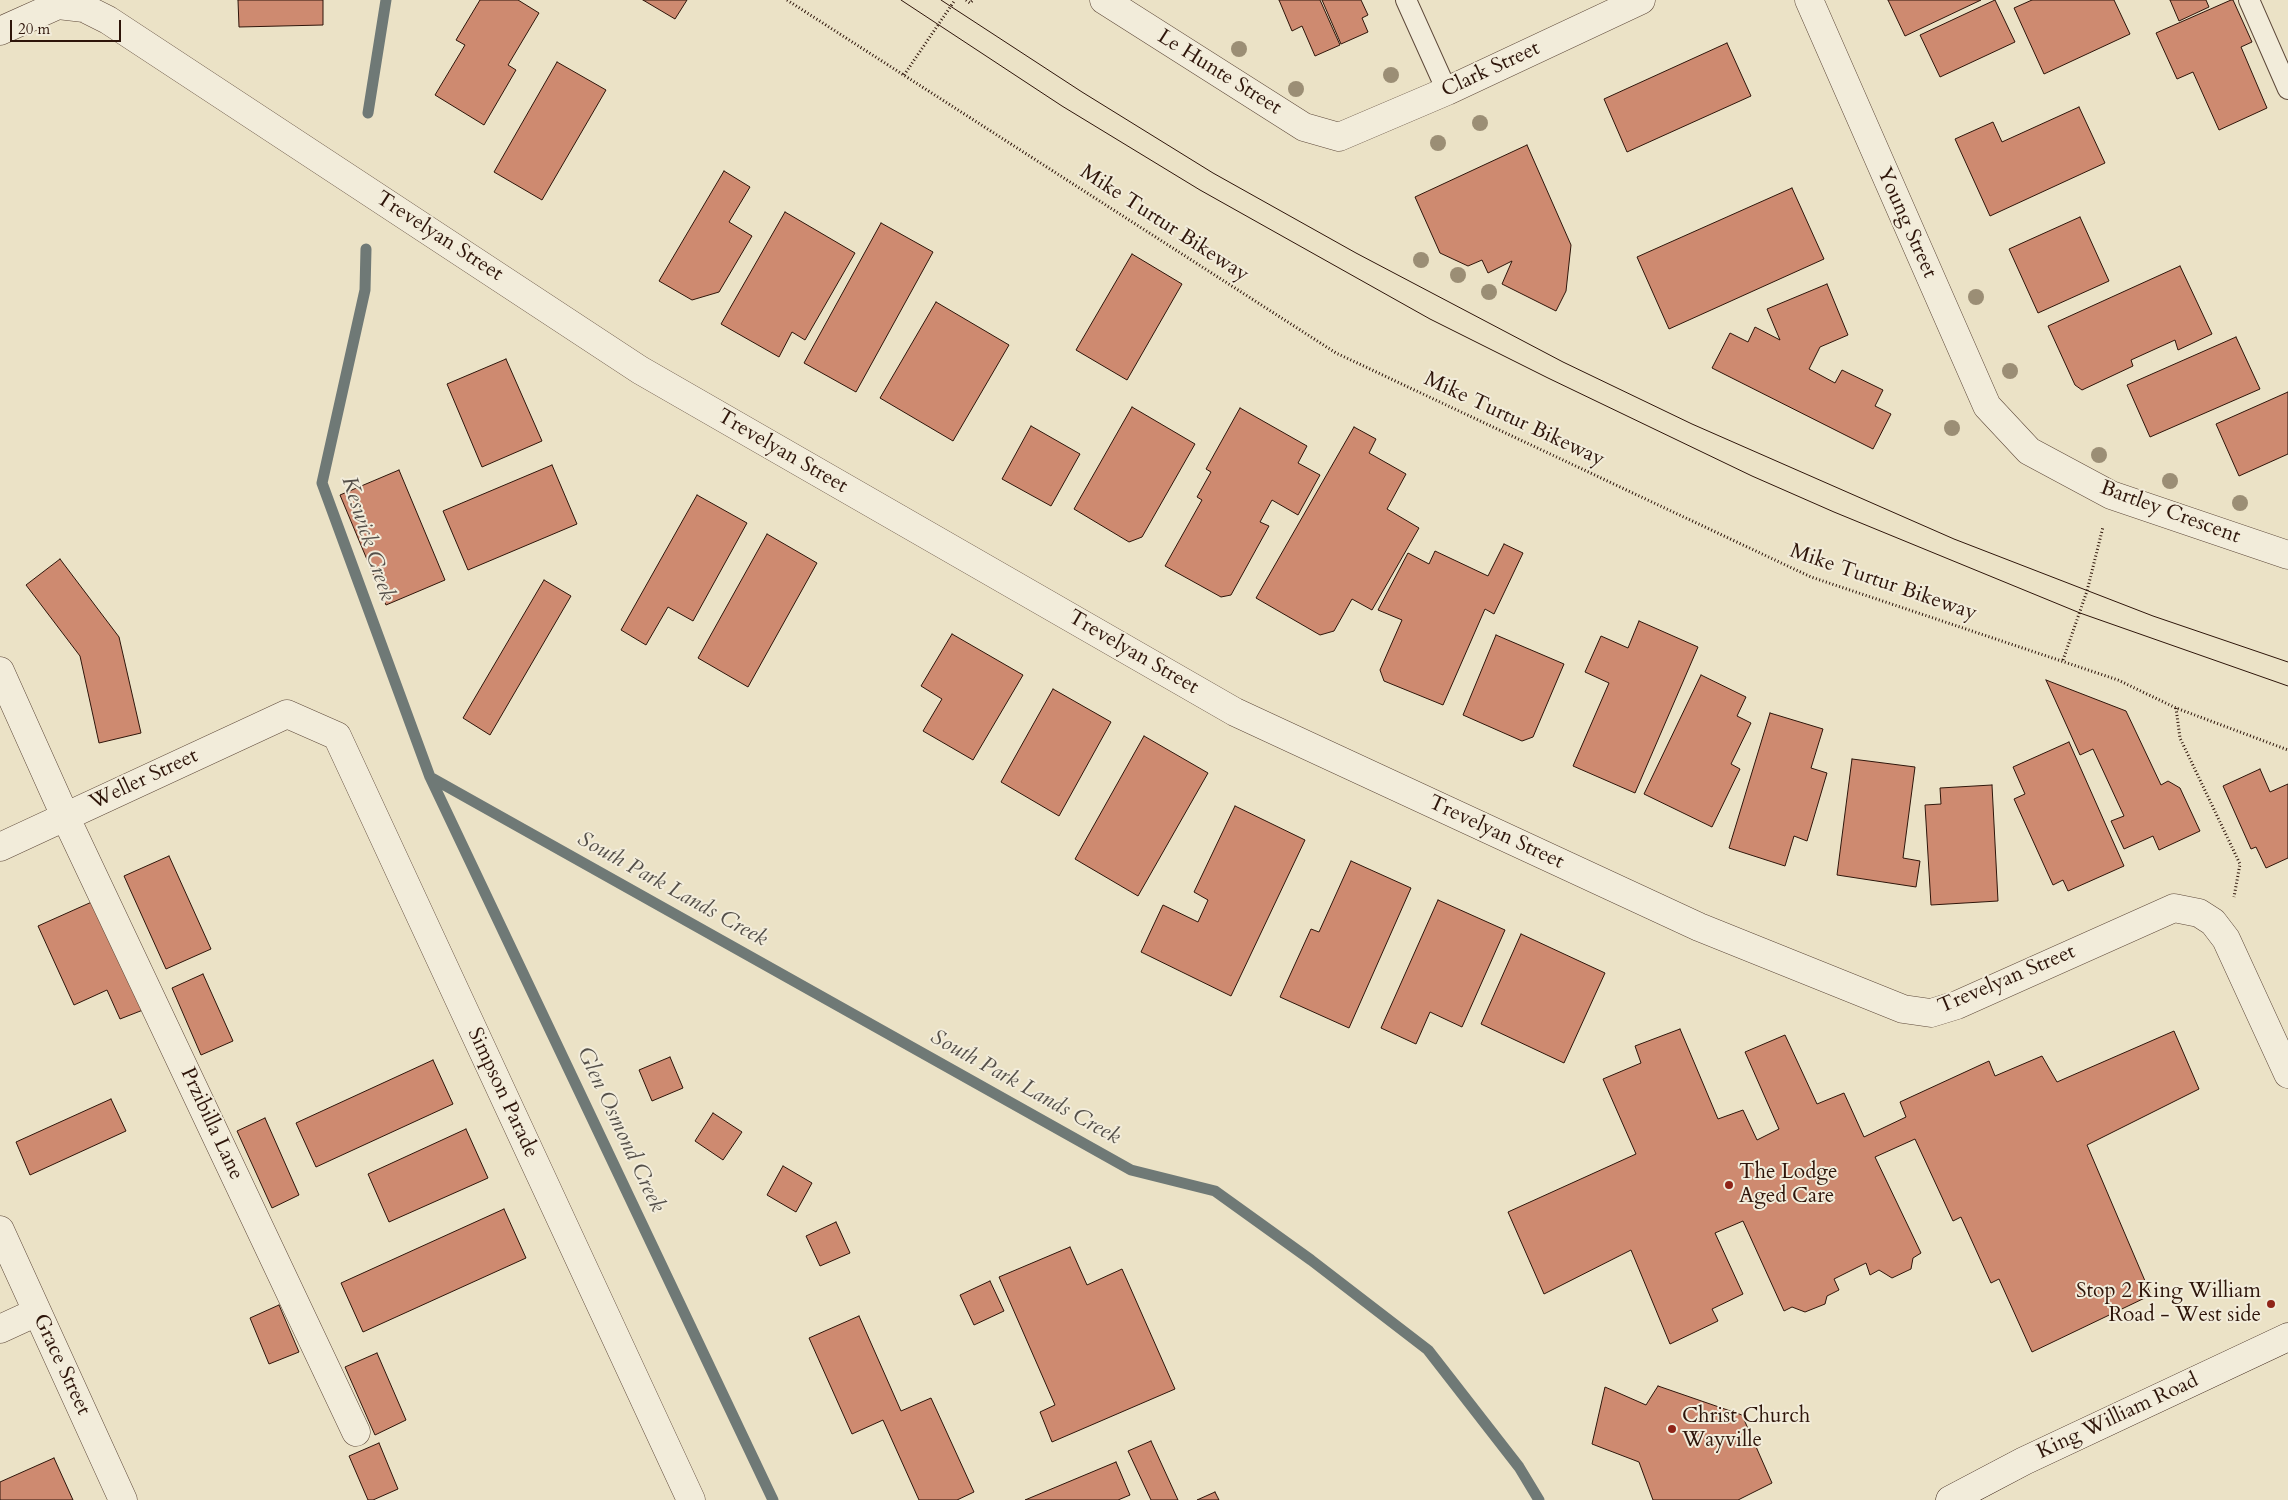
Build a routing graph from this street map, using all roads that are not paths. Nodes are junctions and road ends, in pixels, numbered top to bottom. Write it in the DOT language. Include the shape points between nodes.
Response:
graph roads {
  1 [pos="1104,0"];
  2 [pos="1406,0"];
  3 [pos="1641,0"];
  4 [pos="1794,0"];
  5 [pos="1809,0"];
  6 [pos="2249,0"];
  7 [pos="109,10"];
  8 [pos="0,31"];
  9 [pos="1826,40"];
  10 [pos="2288,89"];
  11 [pos="1448,91"];
  12 [pos="1339,137"];
  13 [pos="1987,406"];
  14 [pos="2288,555"];
  15 [pos="0,671"];
  16 [pos="287,714"];
  17 [pos="65,816"];
  18 [pos="0,846"];
  19 [pos="2288,1074"];
  20 [pos="0,1230"];
  21 [pos="37,1312"];
  22 [pos="0,1329"];
  23 [pos="2288,1337"];
  24 [pos="356,1432"];
  25 [pos="123,1500"];
  26 [pos="691,1500"];
  27 [pos="1950,1500"];
  1 -- 12 [label="street, Le Hunte Street" via="1304,127"];
  2 -- 11 [label="lane"];
  3 -- 11 [label="street, Clark Street"];
  4 -- 9 [label="street, Young Street"];
  5 -- 9 [label="street, Young Street"];
  6 -- 10 [label="lane"];
  7 -- 8 [label="street, Trevelyan Street" via="58,5"];
  7 -- 19 [label="street, Trevelyan Street" via="344,175 640,370 1235,712 1699,927 1903,1009 1932,1013 1958,1005 2174,908 2199,912 2213,922 2226,939"];
  9 -- 13 [label="street, Young Street"];
  11 -- 12 [label="street, Clark Street"];
  13 -- 14 [label="street, Bartley Crescent" via="2029,451 2111,495"];
  15 -- 17 [label="street, Przibilla Lane"];
  16 -- 17 [label="street, Weller Street"];
  16 -- 26 [label="street, Simpson Parade" via="337,736"];
  17 -- 18 [label="street, Weller Street"];
  17 -- 24 [label="street, Przibilla Lane"];
  20 -- 21 [label="street, Grace Street"];
  21 -- 22 [label="street"];
  21 -- 25 [label="street, Grace Street"];
  23 -- 27 [label="street, King William Road" via="2024,1461"];
}
